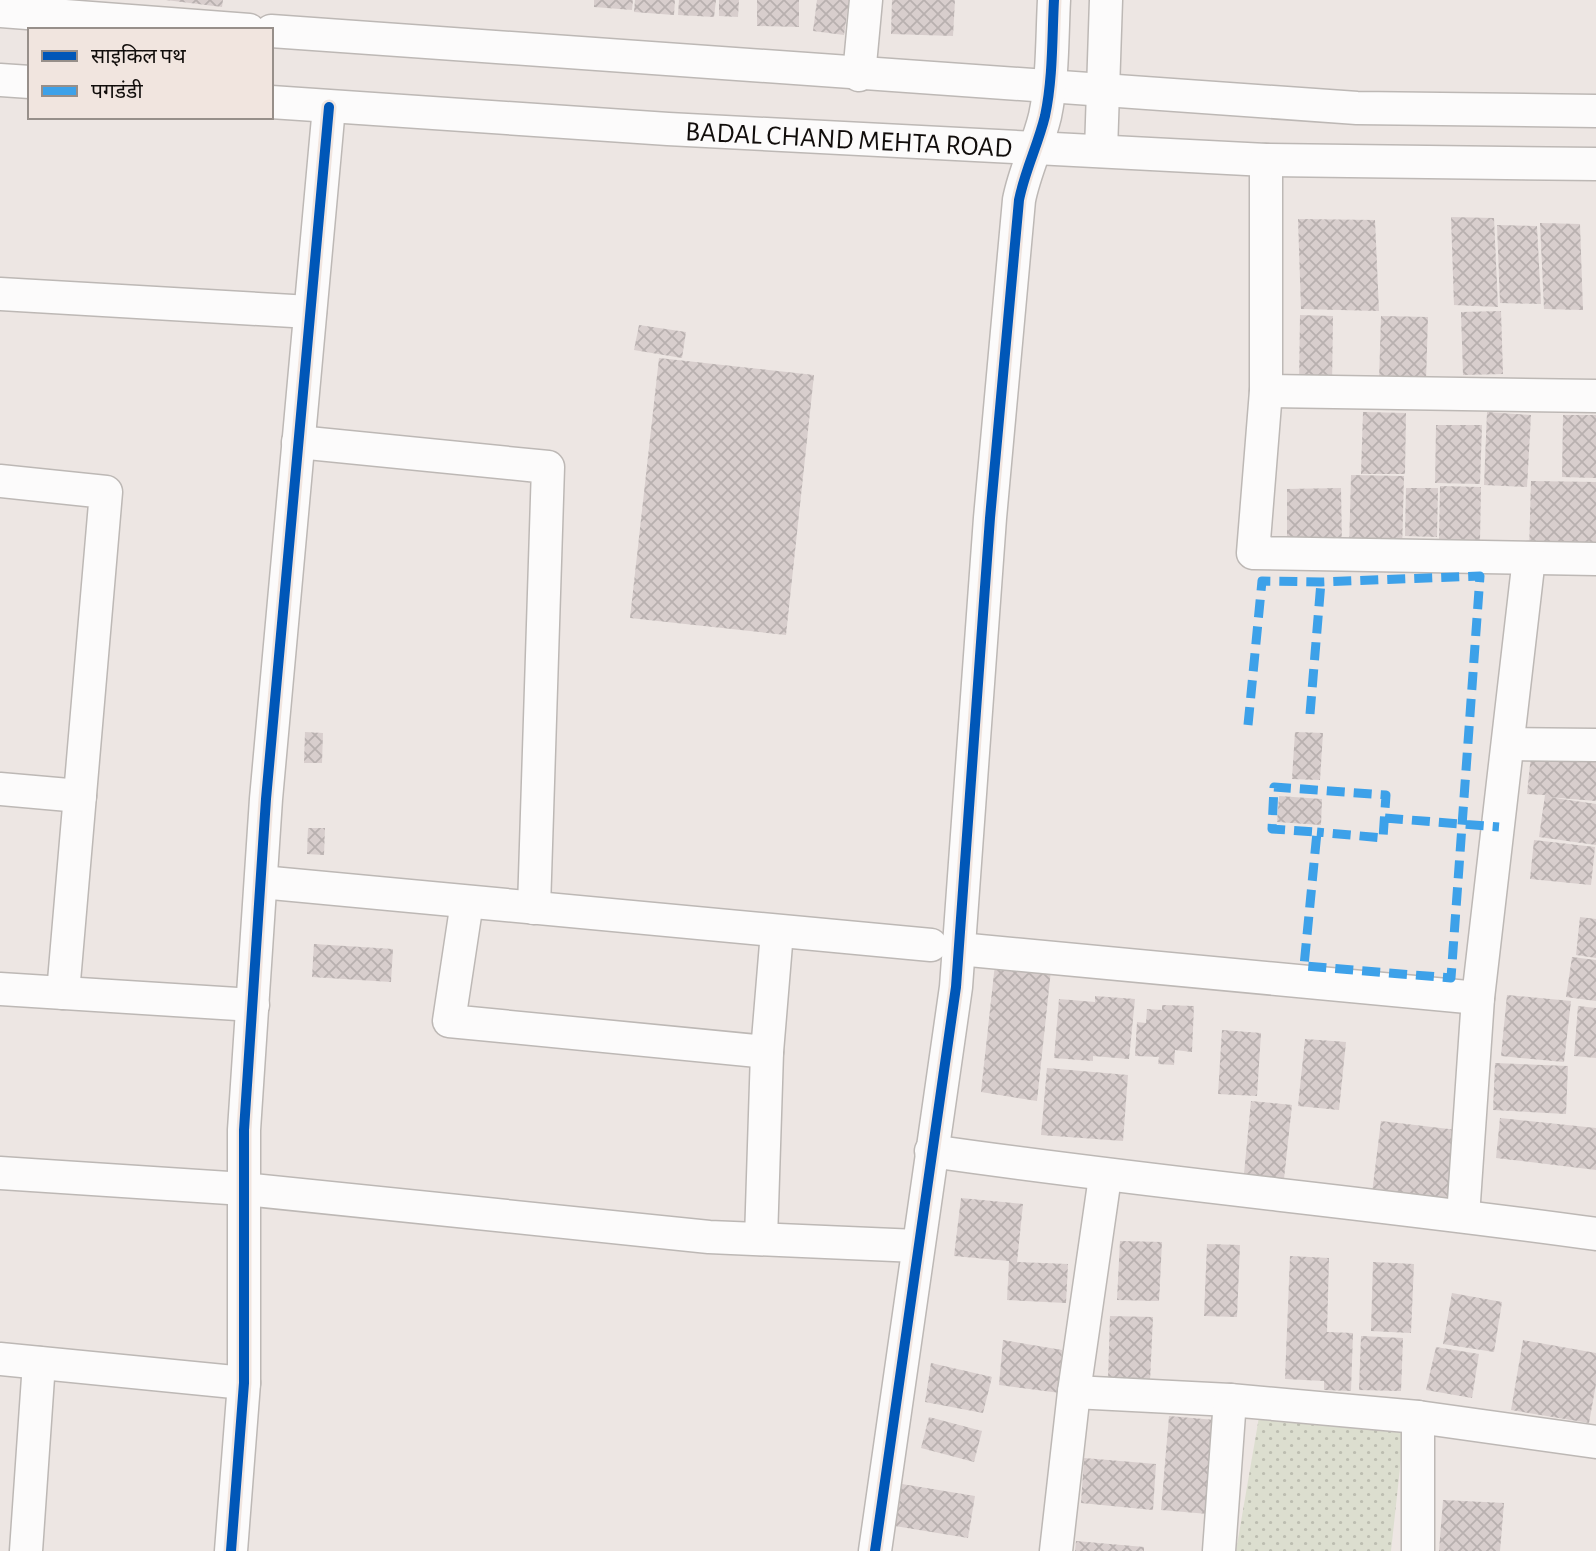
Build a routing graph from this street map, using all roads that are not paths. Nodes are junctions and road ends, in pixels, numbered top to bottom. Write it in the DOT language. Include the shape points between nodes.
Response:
graph roads {
  1 [pos="866,0"];
  2 [pos="1054,0"];
  3 [pos="1106,0"];
  4 [pos="0,11"];
  5 [pos="223,28"];
  6 [pos="273,31"];
  7 [pos="859,75"];
  8 [pos="0,80"];
  9 [pos="28,82"];
  10 [pos="1049,87"];
  11 [pos="1103,91"];
  12 [pos="273,102"];
  13 [pos="329,107"];
  14 [pos="1596,111"];
  15 [pos="1037,146"];
  16 [pos="1101,151"];
  17 [pos="1266,160"];
  18 [pos="1596,164"];
  19 [pos="0,294"];
  20 [pos="310,312"];
  21 [pos="1266,391"];
  22 [pos="1596,396"];
  23 [pos="298,442"];
  24 [pos="0,481"];
  25 [pos="1529,558"];
  26 [pos="1596,559"];
  27 [pos="1510,744"];
  28 [pos="1596,746"];
  29 [pos="0,789"];
  30 [pos="80,796"];
  31 [pos="261,882"];
  32 [pos="467,902"];
  33 [pos="534,908"];
  34 [pos="777,932"];
  35 [pos="945,947"];
  36 [pos="0,989"];
  37 [pos="63,993"];
  38 [pos="1478,998"];
  39 [pos="253,1005"];
  40 [pos="767,1052"];
  41 [pos="931,1151"];
  42 [pos="0,1173"];
  43 [pos="1105,1177"];
  44 [pos="244,1189"];
  45 [pos="1463,1216"];
  46 [pos="1596,1234"];
  47 [pos="761,1239"];
  48 [pos="917,1246"];
  49 [pos="0,1359"];
  50 [pos="39,1363"];
  51 [pos="244,1383"];
  52 [pos="1074,1392"];
  53 [pos="1230,1400"];
  54 [pos="1418,1417"];
  55 [pos="1596,1442"];
  56 [pos="26,1551"];
  57 [pos="230,1551"];
  58 [pos="875,1551"];
  59 [pos="1056,1551"];
  60 [pos="1219,1551"];
  61 [pos="1418,1551"];
  1 -- 7 [label="street"];
  2 -- 10 [label="street"];
  3 -- 11 [label="street"];
  4 -- 5 [label="street"];
  6 -- 7 [label="street"];
  7 -- 10 [label="street"];
  8 -- 9 [label="street"];
  10 -- 11 [label="street"];
  10 -- 15 [label="street"];
  11 -- 14 [label="street" via="1357,108"];
  11 -- 16 [label="street"];
  12 -- 13 [label="street, BADAL CHAND MEHTA ROAD"];
  13 -- 15 [label="street, BADAL CHAND MEHTA ROAD"];
  13 -- 20 [label="street"];
  15 -- 16 [label="street, BADAL CHAND MEHTA ROAD"];
  15 -- 35 [label="street" via="1024,171 1019,200"];
  16 -- 17 [label="street, BADAL CHAND MEHTA ROAD"];
  17 -- 18 [label="street, BADAL CHAND MEHTA ROAD"];
  17 -- 21 [label="street"];
  19 -- 20 [label="street"];
  20 -- 23 [label="street"];
  21 -- 22 [label="street"];
  21 -- 25 [label="street" via="1253,553"];
  23 -- 31 [label="street"];
  23 -- 33 [label="street" via="548,467"];
  24 -- 30 [label="street" via="106,492"];
  25 -- 26 [label="street"];
  25 -- 27 [label="street"];
  27 -- 28 [label="street"];
  27 -- 38 [label="street"];
  29 -- 30 [label="street"];
  30 -- 37 [label="street"];
  31 -- 32 [label="street"];
  31 -- 39 [label="street"];
  32 -- 33 [label="street"];
  32 -- 40 [label="street" via="449,1021"];
  33 -- 34 [label="street"];
  34 -- 35 [label="street"];
  34 -- 40 [label="street"];
  35 -- 38 [label="street"];
  35 -- 41 [label="street" via="956,988"];
  36 -- 37 [label="street"];
  37 -- 39 [label="street"];
  38 -- 45 [label="street"];
  39 -- 44 [label="street"];
  40 -- 47 [label="street"];
  41 -- 43 [label="street"];
  41 -- 48 [label="street"];
  42 -- 44 [label="street"];
  43 -- 45 [label="street"];
  43 -- 52 [label="street"];
  44 -- 47 [label="street"];
  44 -- 51 [label="street"];
  45 -- 46 [label="street"];
  47 -- 48 [label="street"];
  48 -- 58 [label="street"];
  49 -- 50 [label="street"];
  50 -- 51 [label="street"];
  50 -- 56 [label="street"];
  51 -- 57 [label="street"];
  52 -- 53 [label="street"];
  52 -- 59 [label="street"];
  53 -- 54 [label="street"];
  53 -- 60 [label="street"];
  54 -- 55 [label="street"];
  54 -- 61 [label="street"];
}
